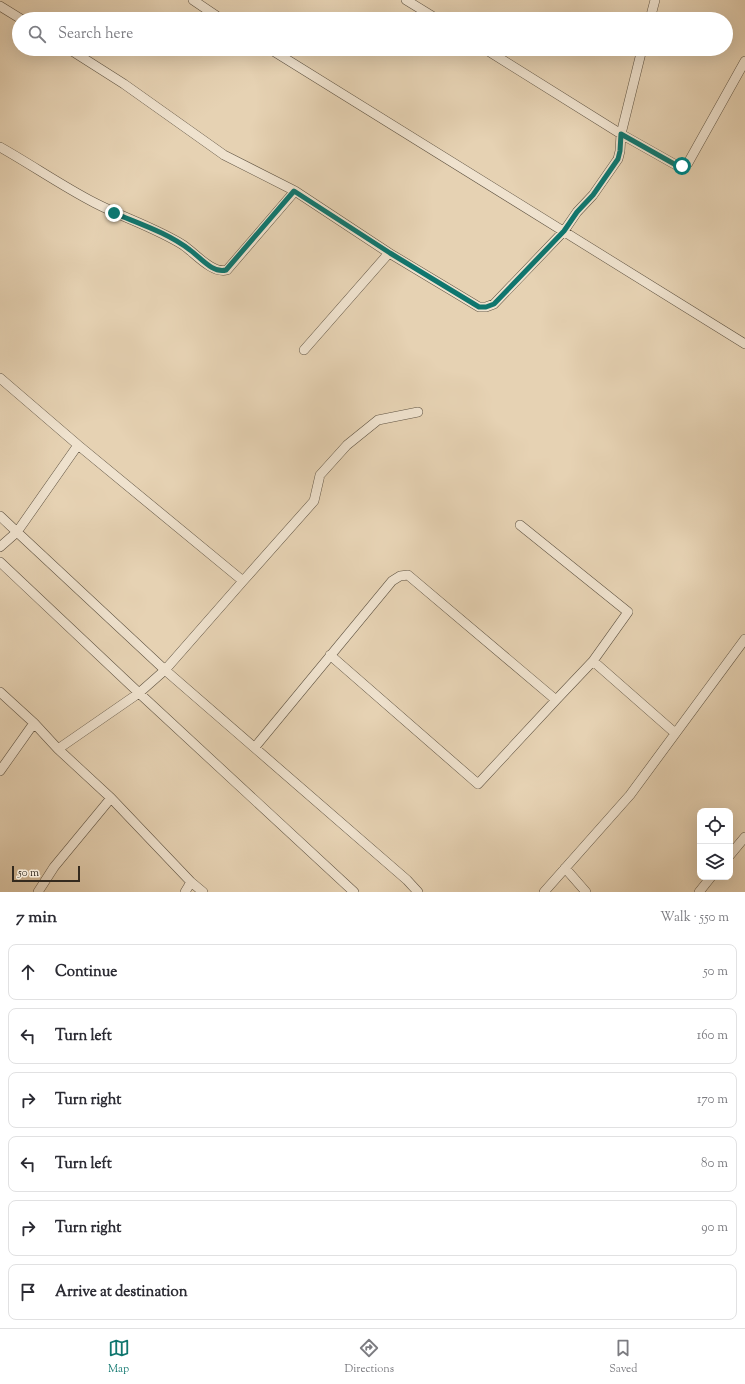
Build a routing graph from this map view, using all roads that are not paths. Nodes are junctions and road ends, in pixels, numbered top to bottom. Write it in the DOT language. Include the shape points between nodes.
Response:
graph roads {
  1 [pos="193,0"];
  2 [pos="406,0"];
  3 [pos="654,0"];
  4 [pos="422,5"];
  5 [pos="0,6"];
  6 [pos="211,12"];
  7 [pos="430,12"];
  8 [pos="651,12"];
  9 [pos="12,13"];
  10 [pos="80,56"];
  11 [pos="281,56"];
  12 [pos="496,56"];
  13 [pos="640,56"];
  14 [pos="745,62"];
  15 [pos="621,134"];
  16 [pos="0,147"];
  17 [pos="294,191"];
  18 [pos="564,231"];
  19 [pos="390,253"];
  20 [pos="745,344"];
  21 [pos="304,350"];
  22 [pos="0,378"];
  23 [pos="418,412"];
  24 [pos="78,445"];
  25 [pos="0,516"];
  26 [pos="520,525"];
  27 [pos="17,532"];
  28 [pos="0,547"];
  29 [pos="0,562"];
  30 [pos="243,581"];
  31 [pos="745,640"];
  32 [pos="330,655"];
  33 [pos="593,661"];
  34 [pos="165,670"];
  35 [pos="0,692"];
  36 [pos="139,693"];
  37 [pos="556,700"];
  38 [pos="34,723"];
  39 [pos="675,733"];
  40 [pos="255,747"];
  41 [pos="58,749"];
  42 [pos="0,772"];
  43 [pos="111,798"];
  44 [pos="745,837"];
  45 [pos="733,851"];
  46 [pos="565,868"];
  47 [pos="708,880"];
  48 [pos="191,882"];
  49 [pos="38,892"];
  50 [pos="185,892"];
  51 [pos="203,892"];
  52 [pos="354,892"];
  53 [pos="418,892"];
  54 [pos="544,892"];
  55 [pos="586,892"];
  56 [pos="698,892"];
  1 -- 6 [label="street"];
  2 -- 4 [label="street"];
  3 -- 8 [label="street"];
  4 -- 7 [label="street"];
  5 -- 9 [label="street"];
  10 -- 17 [label="street" via="124,84 224,156"];
  11 -- 18 [label="street"];
  12 -- 15 [label="street"];
  13 -- 15 [label="street"];
  14 -- 15 [label="street" via="688,163 676,165"];
  15 -- 18 [label="street" via="618,159"];
  16 -- 17 [label="street" via="87,199 171,237 216,270 222,271 226,270"];
  17 -- 19 [label="street"];
  18 -- 19 [label="street" via="494,304 486,307 479,307"];
  18 -- 20 [label="street"];
  19 -- 21 [label="street"];
  22 -- 24 [label="street"];
  23 -- 30 [label="street" via="378,420 347,445 320,475 314,502"];
  24 -- 27 [label="street"];
  24 -- 30 [label="street"];
  25 -- 27 [label="street"];
  26 -- 33 [label="street" via="628,612"];
  27 -- 28 [label="street"];
  27 -- 34 [label="street"];
  29 -- 36 [label="street"];
  30 -- 34 [label="street"];
  31 -- 39 [label="street"];
  32 -- 37 [label="street" via="392,580 408,575"];
  32 -- 37 [label="street" via="478,784"];
  32 -- 40 [label="street"];
  33 -- 37 [label="street"];
  33 -- 39 [label="street"];
  34 -- 36 [label="street"];
  34 -- 40 [label="street"];
  35 -- 38 [label="street"];
  36 -- 41 [label="street"];
  36 -- 52 [label="street"];
  38 -- 41 [label="street"];
  38 -- 42 [label="street"];
  39 -- 46 [label="street" via="630,795"];
  40 -- 53 [label="street"];
  41 -- 43 [label="street"];
  43 -- 48 [label="street"];
  43 -- 49 [label="street" via="54,867"];
  44 -- 45 [label="street"];
  46 -- 54 [label="street"];
  46 -- 55 [label="street"];
  47 -- 56 [label="street"];
  48 -- 50 [label="street"];
  48 -- 51 [label="street"];
}
